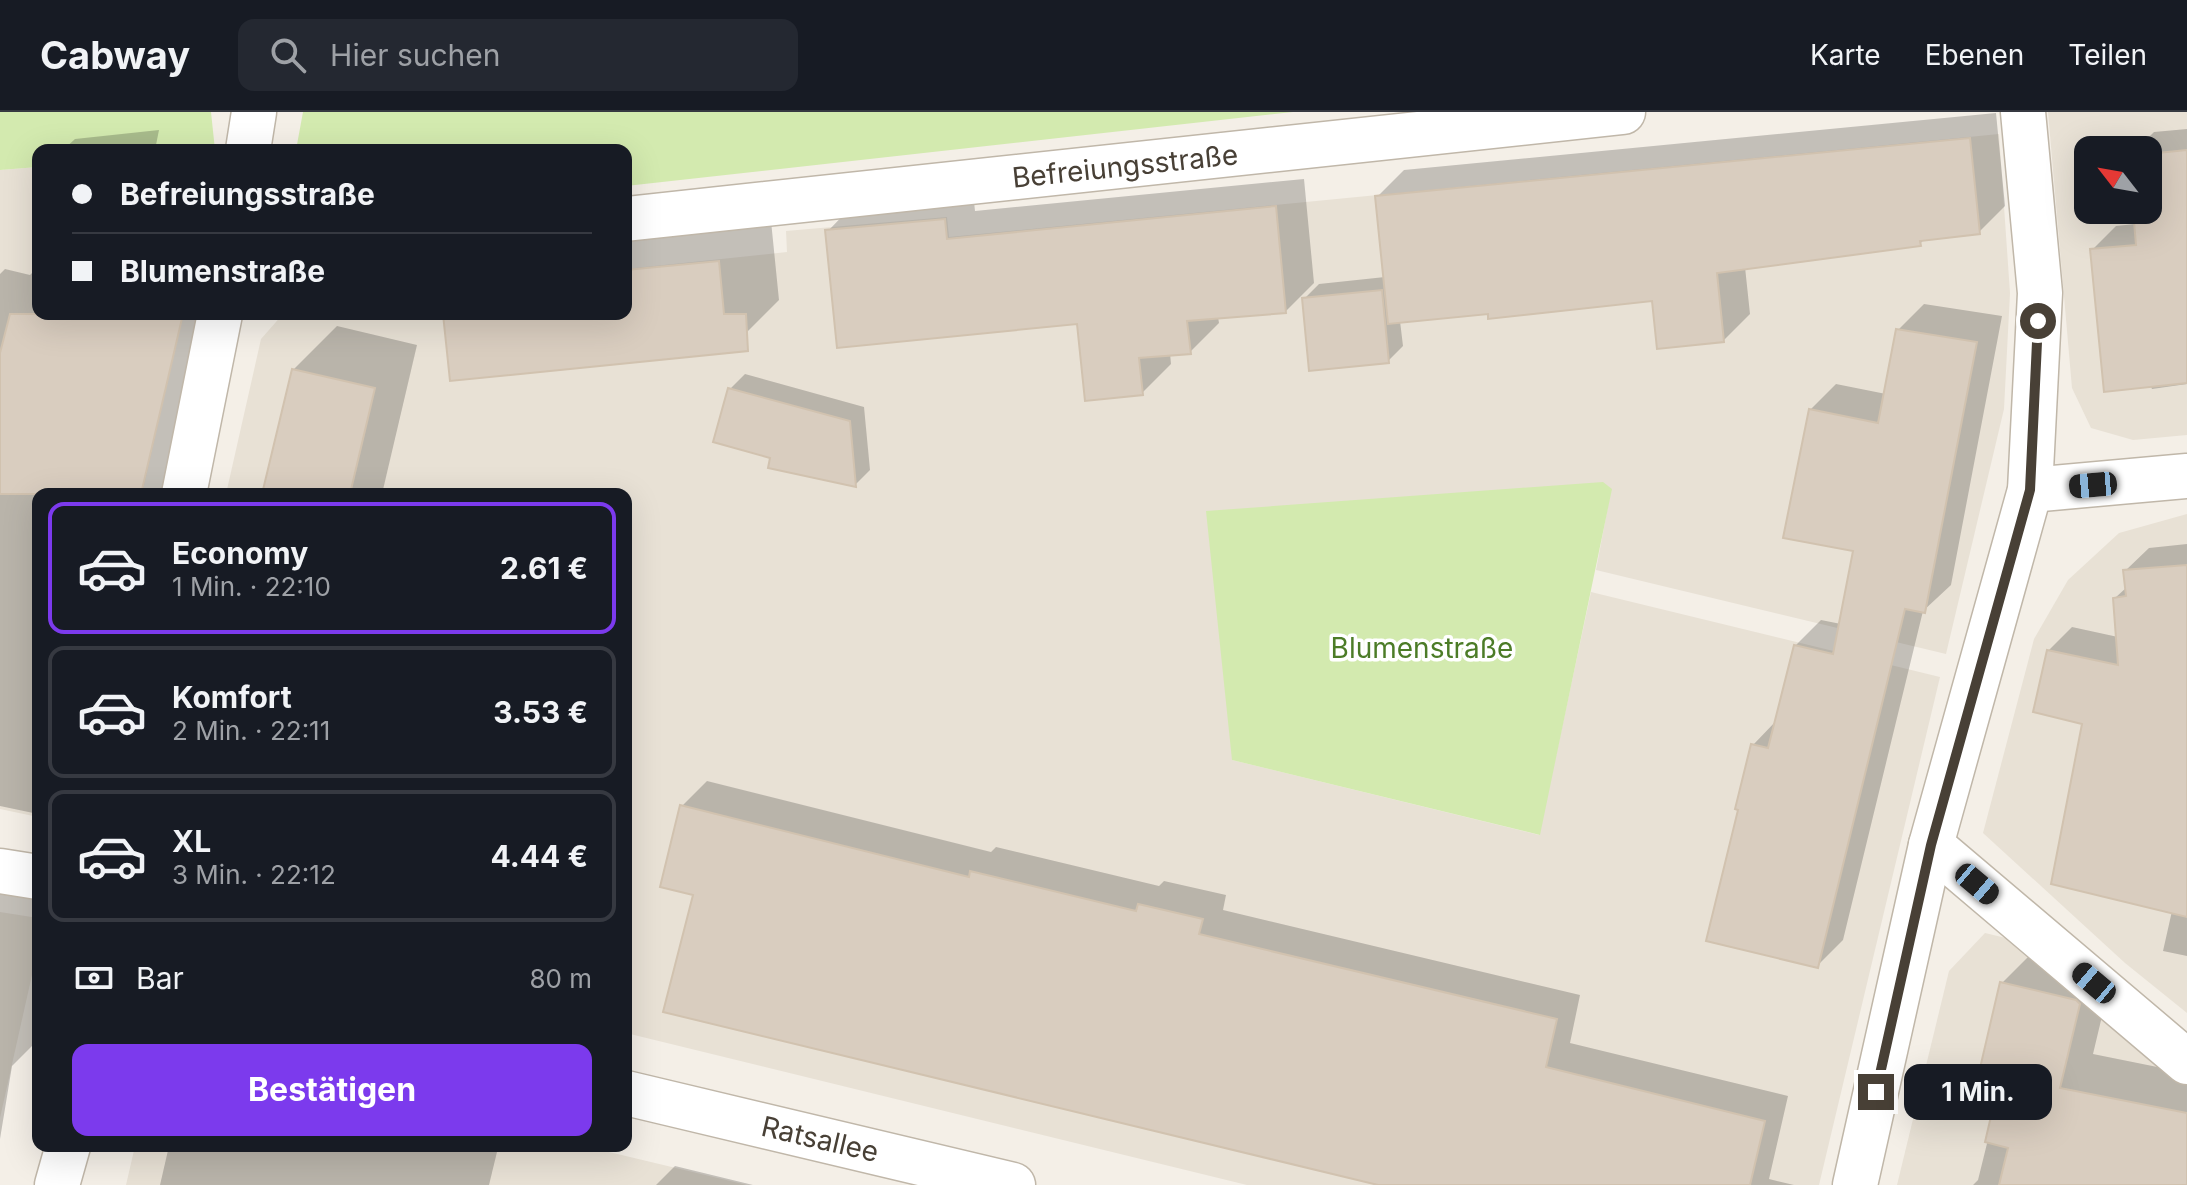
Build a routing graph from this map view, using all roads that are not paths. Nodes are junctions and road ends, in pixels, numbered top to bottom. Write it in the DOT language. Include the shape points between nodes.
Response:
graph roads {
  1 [pos="254,112"];
  2 [pos="1623,112"];
  3 [pos="2023,112"];
  4 [pos="249,144"];
  5 [pos="632,218"];
  6 [pos="219,320"];
  7 [pos="2187,476"];
  8 [pos="185,488"];
  9 [pos="2030,490"];
  10 [pos="1931,845"];
  11 [pos="0,871"];
  12 [pos="32,876"];
  13 [pos="2187,1062"];
  14 [pos="632,1094"];
  15 [pos="66,1152"];
  16 [pos="57,1185"];
  17 [pos="1013,1185"];
  18 [pos="1855,1185"];
  1 -- 4 [label="street"];
  2 -- 5 [label="street, Befreiungsstraße"];
  3 -- 9 [label="street" via="2040,293"];
  6 -- 8 [label="street"];
  7 -- 9 [label="street"];
  9 -- 10 [label="street"];
  10 -- 13 [label="street"];
  10 -- 18 [label="street"];
  11 -- 12 [label="street"];
  14 -- 17 [label="street, Ratsallee"];
  15 -- 16 [label="street"];
}
